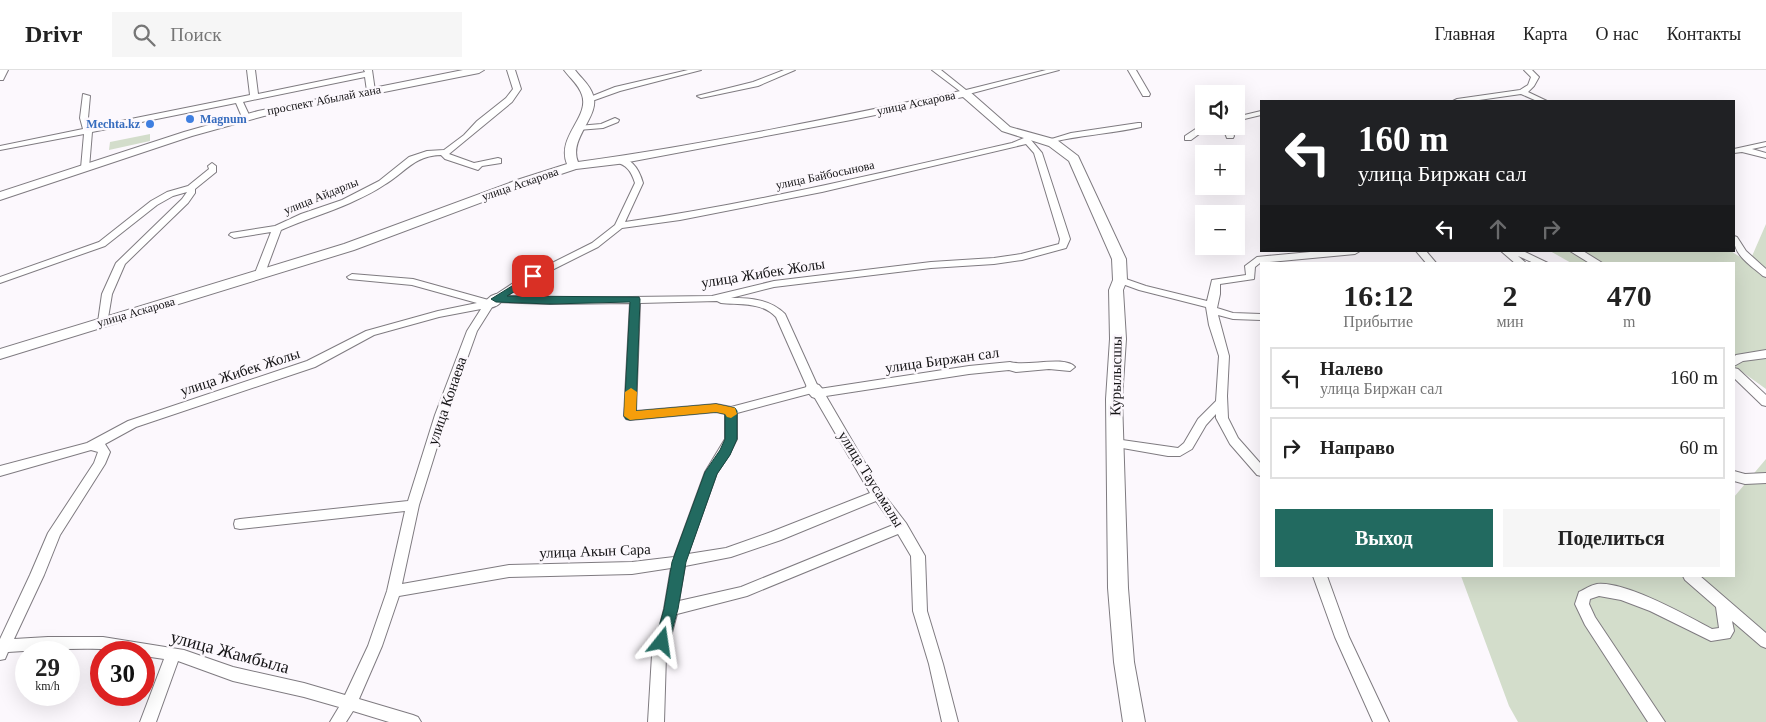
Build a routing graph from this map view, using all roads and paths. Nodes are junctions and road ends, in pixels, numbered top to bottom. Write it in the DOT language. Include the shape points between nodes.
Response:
graph roads {
  1 [pos="4,70"];
  2 [pos="251,70"];
  3 [pos="479,70"];
  4 [pos="511,70"];
  5 [pos="569,70"];
  6 [pos="697,70"];
  7 [pos="791,70"];
  8 [pos="936,70"];
  9 [pos="1055,70"];
  10 [pos="1132,70"];
  11 [pos="1528,70"];
  12 [pos="368,72"];
  13 [pos="0,78"];
  14 [pos="371,91"];
  15 [pos="1522,92"];
  16 [pos="965,93"];
  17 [pos="1146,94"];
  18 [pos="86,96"];
  19 [pos="254,96"];
  20 [pos="701,96"];
  21 [pos="589,99"];
  22 [pos="238,100"];
  23 [pos="1464,100"];
  24 [pos="1541,100"];
  25 [pos="1260,113"];
  26 [pos="246,117"];
  27 [pos="1245,117"];
  28 [pos="615,120"];
  29 [pos="1138,126"];
  30 [pos="578,128"];
  31 [pos="88,131"];
  32 [pos="1195,133"];
  33 [pos="1028,137"];
  34 [pos="1188,138"];
  35 [pos="1049,141"];
  36 [pos="1766,144"];
  37 [pos="0,148"];
  38 [pos="1744,150"];
  39 [pos="1735,151"];
  40 [pos="446,152"];
  41 [pos="1766,156"];
  42 [pos="618,160"];
  43 [pos="498,161"];
  44 [pos="212,166"];
  45 [pos="574,166"];
  46 [pos="85,168"];
  47 [pos="191,188"];
  48 [pos="0,196"];
  49 [pos="619,226"];
  50 [pos="277,228"];
  51 [pos="234,235"];
  52 [pos="1735,241"];
  53 [pos="1350,252"];
  54 [pos="1422,252"];
  55 [pos="1507,252"];
  56 [pos="1516,252"];
  57 [pos="1577,252"];
  58 [pos="1298,260"];
  59 [pos="1430,262"];
  60 [pos="1520,262"];
  61 [pos="1540,262"];
  62 [pos="1595,262"];
  63 [pos="260,273"];
  64 [pos="1766,274"];
  65 [pos="352,277"];
  66 [pos="0,280"];
  67 [pos="1120,280"];
  68 [pos="635,299"];
  69 [pos="712,299"];
  70 [pos="492,301"];
  71 [pos="1211,307"];
  72 [pos="1260,317"];
  73 [pos="103,322"];
  74 [pos="0,354"];
  75 [pos="1766,354"];
  76 [pos="1735,361"];
  77 [pos="1070,367"];
  78 [pos="1735,373"];
  79 [pos="816,391"];
  80 [pos="1221,402"];
  81 [pos="1766,402"];
  82 [pos="731,411"];
  83 [pos="1115,443"];
  84 [pos="91,446"];
  85 [pos="0,471"];
  86 [pos="1260,471"];
  87 [pos="1735,476"];
  88 [pos="1766,478"];
  89 [pos="878,495"];
  90 [pos="414,505"];
  91 [pos="240,524"];
  92 [pos="901,527"];
  93 [pos="679,562"];
  94 [pos="1320,577"];
  95 [pos="1691,577"];
  96 [pos="394,592"];
  97 [pos="1722,604"];
  98 [pos="671,609"];
  99 [pos="1120,614"];
  100 [pos="1766,642"];
  101 [pos="2,650"];
  102 [pos="173,655"];
  103 [pos="349,704"];
  104 [pos="148,722"];
  105 [pos="338,722"];
  106 [pos="413,722"];
  107 [pos="656,722"];
  108 [pos="950,722"];
  109 [pos="1134,722"];
  110 [pos="1382,722"];
  111 [pos="1657,722"];
  1 -- 13 [label="street"];
  2 -- 19 [label="street"];
  3 -- 14 [label="street, проспект Абылай хана"];
  4 -- 40 [label="street, улица Айдарлы" via="517,89 510,100"];
  5 -- 21 [label="street"];
  6 -- 21 [label="street"];
  7 -- 20 [label="street" via="754,84"];
  8 -- 16 [label="street"];
  9 -- 16 [label="street, улица Аскарова"];
  10 -- 17 [label="street"];
  11 -- 15 [label="street" via="1535,77 1534,82"];
  12 -- 14 [label="street"];
  12 -- 19 [label="street"];
  14 -- 26 [label="street, проспект Абылай хана"];
  15 -- 23 [label="street"];
  15 -- 24 [label="street"];
  16 -- 33 [label="street" via="1006,129"];
  16 -- 42 [label="street, улица Аскарова" via="851,118"];
  18 -- 31 [label="street" via="84,118"];
  19 -- 22 [label="street"];
  21 -- 30 [label="street"];
  22 -- 26 [label="street"];
  22 -- 31 [label="street"];
  25 -- 27 [label="street"];
  26 -- 46 [label="street, проспект Абылай хана"];
  28 -- 30 [label="street" via="603,126"];
  29 -- 35 [label="street"];
  30 -- 45 [label="street" via="570,152"];
  31 -- 37 [label="street"];
  31 -- 46 [label="street"];
  32 -- 34 [label="street"];
  33 -- 35 [label="street"];
  33 -- 49 [label="street, улица Байбосынова" via="980,154 822,189"];
  33 -- 69 [label="street, улица Жибек Жолы" via="1038,153 1065,239 1063,246 994,261 931,265 774,284"];
  35 -- 67 [label="street, Курылысшы" via="1074,159 1119,260"];
  36 -- 38 [label="street"];
  38 -- 39 [label="street"];
  38 -- 41 [label="street"];
  40 -- 43 [label="street" via="448,157 477,166"];
  40 -- 50 [label="street, улица Айдарлы" via="419,156 371,189"];
  42 -- 45 [label="street, улица Аскарова"];
  42 -- 49 [label="street, улица Конаева" via="635,170 639,183"];
  44 -- 47 [label="street" via="213,170"];
  45 -- 63 [label="street, улица Аскарова" via="349,247"];
  46 -- 48 [label="street, проспект Абылай хана"];
  47 -- 66 [label="street" via="154,203 102,244"];
  47 -- 73 [label="street" via="185,201 121,262 107,294"];
  49 -- 70 [label="street, улица Конаева" via="595,245 521,282"];
  50 -- 51 [label="street"];
  50 -- 63 [label="street, улица Айдарлы"];
  52 -- 64 [label="street" via="1742,253"];
  53 -- 58 [label="street"];
  54 -- 59 [label="street"];
  55 -- 60 [label="street"];
  56 -- 61 [label="street"];
  57 -- 62 [label="street"];
  58 -- 71 [label="street" via="1257,260 1250,266 1251,277 1217,280"];
  63 -- 73 [label="street, улица Аскарова"];
  65 -- 70 [label="street" via="412,282"];
  67 -- 71 [label="street"];
  67 -- 83 [label="street, Курылысшы" via="1116,290"];
  68 -- 69 [label="street, улица Жибек Жолы"];
  68 -- 70 [label="street, улица Жибек Жолы"];
  68 -- 82 [label="street, улица Биржан сал" via="630,416 716,408"];
  69 -- 79 [label="street, улица Таусамалы" via="759,304 777,310"];
  70 -- 84 [label="street, улица Жибек Жолы" via="370,333 311,364 132,424"];
  70 -- 90 [label="street, улица Конаева" via="472,331 441,415"];
  71 -- 72 [label="street" via="1233,316"];
  71 -- 80 [label="street" via="1224,356"];
  73 -- 74 [label="street, улица Аскарова"];
  75 -- 76 [label="street"];
  77 -- 79 [label="street, улица Биржан сал" via="986,368"];
  78 -- 81 [label="street"];
  79 -- 82 [label="street, улица Биржан сал"];
  79 -- 89 [label="street, улица Таусамалы"];
  80 -- 83 [label="street" via="1180,452"];
  80 -- 86 [label="street" via="1222,418 1234,441"];
  82 -- 93 [label="street" via="731,439 711,472"];
  83 -- 99 [label="street, Курылысшы"];
  84 -- 85 [label="street, улица Жибек Жолы"];
  84 -- 101 [label="street" via="101,447 104,452 99,464 54,533"];
  87 -- 88 [label="street"];
  89 -- 92 [label="street, улица Таусамалы"];
  89 -- 93 [label="street, улица Акын Сара" via="746,547"];
  90 -- 91 [label="street" via="365,513"];
  90 -- 96 [label="street, улица Конаева"];
  92 -- 98 [label="street" via="742,592"];
  92 -- 108 [label="street, улица Таусамалы" via="918,556 920,611"];
  93 -- 96 [label="street, улица Акын Сара" via="632,568 509,571"];
  93 -- 98 [label="street"];
  94 -- 110 [label="street" via="1342,637"];
  95 -- 97 [label="street"];
  96 -- 103 [label="street, улица Конаева" via="375,646"];
  97 -- 100 [label="street"];
  97 -- 111 [label="street" via="1727,630 1718,636 1612,592 1600,589 1584,596 1582,604 1590,621"];
  98 -- 107 [label="street" via="659,654"];
  99 -- 109 [label="street"];
  101 -- 102 [label="street, улица Жамбыла" via="103,642"];
  102 -- 103 [label="street, улица Жамбыла"];
  102 -- 104 [label="street"];
  103 -- 105 [label="street, улица Конаева"];
  103 -- 106 [label="street, улица Жамбыла"];
}
